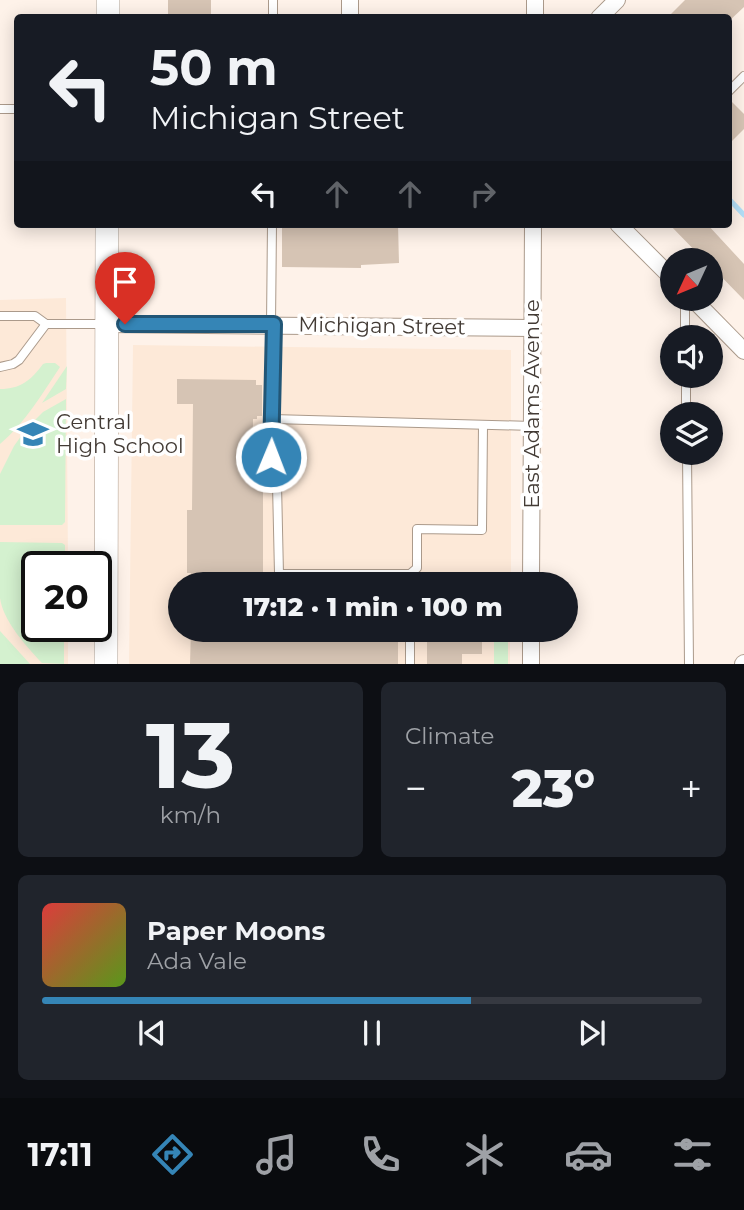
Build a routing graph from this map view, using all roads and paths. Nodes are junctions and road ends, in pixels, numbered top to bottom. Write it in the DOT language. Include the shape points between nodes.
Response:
graph roads {
  1 [pos="107,228"];
  2 [pos="272,228"];
  3 [pos="533,228"];
  4 [pos="622,228"];
  5 [pos="660,266"];
  6 [pos="706,312"];
  7 [pos="0,316"];
  8 [pos="46,324"];
  9 [pos="106,324"];
  10 [pos="273,325"];
  11 [pos="532,328"];
  12 [pos="744,351"];
  13 [pos="0,367"];
  14 [pos="272,419"];
  15 [pos="483,425"];
  16 [pos="532,426"];
  17 [pos="687,465"];
  18 [pos="279,572"];
  19 [pos="412,572"];
  20 [pos="531,572"];
  21 [pos="410,642"];
  22 [pos="531,642"];
  23 [pos="107,664"];
  24 [pos="410,664"];
  25 [pos="531,664"];
  26 [pos="689,664"];
  1 -- 9 [label="street"];
  2 -- 10 [label="lane"];
  3 -- 11 [label="street, East Adams Avenue"];
  4 -- 5 [label="street"];
  6 -- 12 [label="street"];
  7 -- 8 [label="lane" via="35,316"];
  8 -- 9 [label="lane"];
  8 -- 13 [label="lane" via="19,360"];
  9 -- 10 [label="street, Michigan Street"];
  9 -- 23 [label="street"];
  10 -- 11 [label="street, Michigan Street"];
  10 -- 14 [label="lane"];
  11 -- 16 [label="street, East Adams Avenue"];
  14 -- 15 [label="lane"];
  14 -- 18 [label="lane" via="271,477 278,484"];
  15 -- 16 [label="lane"];
  15 -- 19 [label="lane" via="482,530 417,529 417,568"];
  16 -- 20 [label="street, East Adams Avenue"];
  17 -- 26 [label="lane"];
  21 -- 24 [label="lane"];
  22 -- 25 [label="street"];
}
